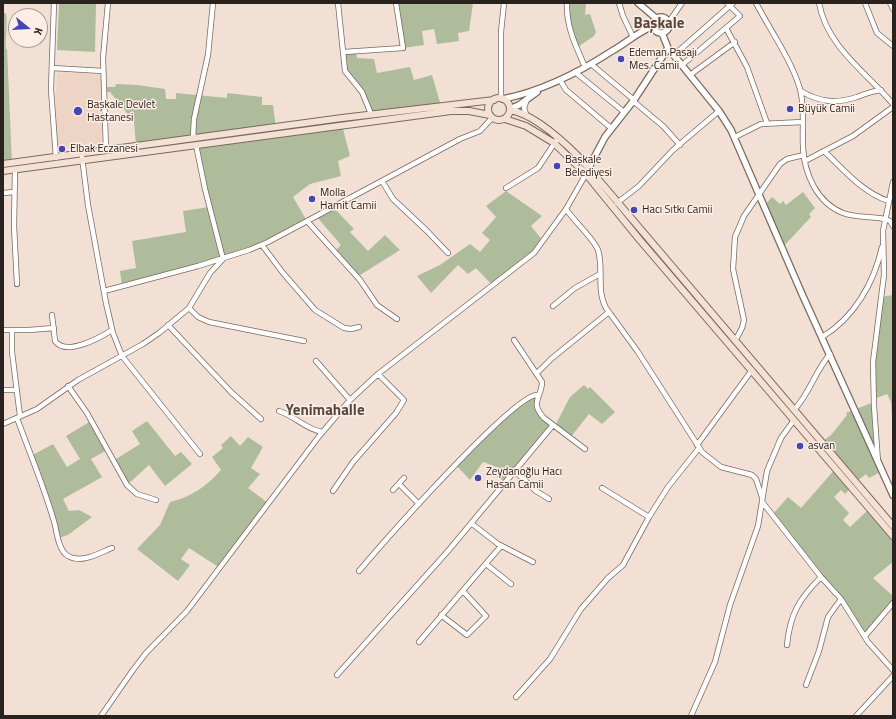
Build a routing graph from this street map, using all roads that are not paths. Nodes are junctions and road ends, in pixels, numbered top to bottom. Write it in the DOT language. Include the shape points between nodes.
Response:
graph roads {
  1 [pos="54,3"];
  2 [pos="108,3"];
  3 [pos="212,3"];
  4 [pos="338,3"];
  5 [pos="396,3"];
  6 [pos="504,3"];
  7 [pos="567,3"];
  8 [pos="619,3"];
  9 [pos="638,3"];
  10 [pos="682,3"];
  11 [pos="756,3"];
  12 [pos="819,3"];
  13 [pos="865,3"];
  14 [pos="890,3"];
  15 [pos="730,4"];
  16 [pos="893,9"];
  17 [pos="657,19"];
  18 [pos="668,23"];
  19 [pos="653,26"];
  20 [pos="726,28"];
  21 [pos="662,33"];
  22 [pos="633,37"];
  23 [pos="735,42"];
  24 [pos="893,46"];
  25 [pos="668,48"];
  26 [pos="344,52"];
  27 [pos="674,55"];
  28 [pos="591,64"];
  29 [pos="682,65"];
  30 [pos="52,68"];
  31 [pos="584,68"];
  32 [pos="103,71"];
  33 [pos="575,72"];
  34 [pos="690,75"];
  35 [pos="560,80"];
  36 [pos="542,88"];
  37 [pos="881,90"];
  38 [pos="801,91"];
  39 [pos="502,99"];
  40 [pos="527,99"];
  41 [pos="494,100"];
  42 [pos="633,100"];
  43 [pos="893,105"];
  44 [pos="510,109"];
  45 [pos="719,111"];
  46 [pos="624,112"];
  47 [pos="370,114"];
  48 [pos="491,116"];
  49 [pos="527,117"];
  50 [pos="505,119"];
  51 [pos="803,122"];
  52 [pos="767,123"];
  53 [pos="612,128"];
  54 [pos="735,137"];
  55 [pos="193,138"];
  56 [pos="556,141"];
  57 [pos="196,145"];
  58 [pos="680,145"];
  59 [pos="106,150"];
  60 [pos="824,151"];
  61 [pos="82,154"];
  62 [pos="56,158"];
  63 [pos="804,158"];
  64 [pos="82,161"];
  65 [pos="3,164"];
  66 [pos="15,170"];
  67 [pos="3,171"];
  68 [pos="587,171"];
  69 [pos="382,181"];
  70 [pos="893,182"];
  71 [pos="506,188"];
  72 [pos="14,192"];
  73 [pos="3,193"];
  74 [pos="758,195"];
  75 [pos="889,201"];
  76 [pos="617,203"];
  77 [pos="566,209"];
  78 [pos="885,219"];
  79 [pos="307,221"];
  80 [pos="893,226"];
  81 [pos="883,243"];
  82 [pos="262,244"];
  83 [pos="448,253"];
  84 [pos="223,259"];
  85 [pos="600,274"];
  86 [pos="17,284"];
  87 [pos="104,291"];
  88 [pos="553,306"];
  89 [pos="189,308"];
  90 [pos="609,312"];
  91 [pos="52,315"];
  92 [pos="397,319"];
  93 [pos="168,325"];
  94 [pos="54,328"];
  95 [pos="359,328"];
  96 [pos="3,330"];
  97 [pos="112,330"];
  98 [pos="12,331"];
  99 [pos="822,337"];
  100 [pos="514,340"];
  101 [pos="304,341"];
  102 [pos="735,341"];
  103 [pos="830,354"];
  104 [pos="122,356"];
  105 [pos="316,361"];
  106 [pos="752,370"];
  107 [pos="537,373"];
  108 [pos="378,374"];
  109 [pos="68,386"];
  110 [pos="3,390"];
  111 [pos="17,390"];
  112 [pos="538,395"];
  113 [pos="350,400"];
  114 [pos="794,410"];
  115 [pos="279,411"];
  116 [pos="18,417"];
  117 [pos="261,419"];
  118 [pos="794,420"];
  119 [pos="3,424"];
  120 [pos="552,425"];
  121 [pos="322,432"];
  122 [pos="698,447"];
  123 [pos="585,449"];
  124 [pos="200,454"];
  125 [pos="878,462"];
  126 [pos="514,470"];
  127 [pos="404,478"];
  128 [pos="399,484"];
  129 [pos="602,488"];
  130 [pos="393,490"];
  131 [pos="333,491"];
  132 [pos="893,494"];
  133 [pos="549,499"];
  134 [pos="156,500"];
  135 [pos="762,500"];
  136 [pos="419,504"];
  137 [pos="649,517"];
  138 [pos="471,524"];
  139 [pos="893,526"];
  140 [pos="893,536"];
  141 [pos="501,546"];
  142 [pos="112,548"];
  143 [pos="533,562"];
  144 [pos="486,564"];
  145 [pos="360,571"];
  146 [pos="820,577"];
  147 [pos="511,584"];
  148 [pos="463,591"];
  149 [pos="841,599"];
  150 [pos="893,603"];
  151 [pos="441,615"];
  152 [pos="865,636"];
  153 [pos="419,642"];
  154 [pos="787,645"];
  155 [pos="893,670"];
  156 [pos="337,675"];
  157 [pos="893,676"];
  158 [pos="806,685"];
  159 [pos="516,697"];
  160 [pos="101,716"];
  161 [pos="691,716"];
  162 [pos="856,716"];
  1 -- 30 [label="street"];
  2 -- 32 [label="street"];
  3 -- 55 [label="street" via="206,63 194,119"];
  4 -- 26 [label="street"];
  5 -- 26 [label="street" via="403,48"];
  6 -- 39 [label="street" via="500,32"];
  7 -- 31 [label="street" via="568,25"];
  8 -- 22 [label="street"];
  9 -- 17 [label="street"];
  10 -- 18 [label="street"];
  11 -- 38 [label="street"];
  12 -- 37 [label="street" via="824,20 839,48"];
  13 -- 24 [label="street" via="877,33"];
  14 -- 16 [label="street"];
  15 -- 20 [label="street" via="740,16"];
  15 -- 27 [label="street"];
  17 -- 18 [label="street" via="664,18"];
  17 -- 19 [label="street"];
  18 -- 21 [label="street" via="668,29"];
  19 -- 21 [label="street" via="656,31"];
  19 -- 22 [label="street"];
  20 -- 23 [label="street"];
  20 -- 29 [label="street"];
  21 -- 25 [label="street"];
  22 -- 28 [label="street"];
  23 -- 34 [label="street"];
  23 -- 52 [label="street" via="751,76"];
  25 -- 27 [label="street"];
  25 -- 42 [label="street"];
  26 -- 47 [label="street" via="346,71 362,92"];
  27 -- 29 [label="street"];
  28 -- 31 [label="street"];
  28 -- 42 [label="street"];
  29 -- 34 [label="street"];
  30 -- 32 [label="street"];
  30 -- 62 [label="street"];
  31 -- 33 [label="street"];
  32 -- 59 [label="street"];
  33 -- 35 [label="street"];
  33 -- 46 [label="street"];
  34 -- 45 [label="street"];
  35 -- 36 [label="street"];
  35 -- 53 [label="street" via="566,90"];
  36 -- 39 [label="street"];
  36 -- 40 [label="street"];
  37 -- 38 [label="street" via="829,102 817,100"];
  37 -- 43 [label="street"];
  38 -- 51 [label="street"];
  39 -- 41 [label="main road"];
  39 -- 44 [label="main road" via="509,104"];
  40 -- 44 [label="street"];
  40 -- 49 [label="street" via="524,108"];
  41 -- 47 [label="main road"];
  41 -- 48 [label="main road" via="489,106"];
  42 -- 46 [label="street"];
  42 -- 58 [label="street"];
  43 -- 60 [label="street" via="861,131"];
  44 -- 49 [label="main road"];
  44 -- 50 [label="main road"];
  45 -- 54 [label="street"];
  45 -- 58 [label="street"];
  46 -- 53 [label="street"];
  47 -- 55 [label="main road"];
  48 -- 50 [label="main road" via="497,120"];
  48 -- 57 [label="main road" via="469,111 451,111"];
  48 -- 69 [label="street" via="476,133"];
  49 -- 56 [label="main road"];
  50 -- 56 [label="main road"];
  51 -- 52 [label="street"];
  51 -- 63 [label="street"];
  52 -- 54 [label="street" via="757,125"];
  53 -- 68 [label="street"];
  54 -- 74 [label="street"];
  55 -- 59 [label="main road"];
  56 -- 68 [label="main road"];
  56 -- 71 [label="street" via="538,168"];
  57 -- 64 [label="main road"];
  57 -- 84 [label="street"];
  58 -- 76 [label="street" via="639,186"];
  59 -- 61 [label="main road"];
  60 -- 63 [label="street"];
  60 -- 75 [label="street" via="859,183"];
  61 -- 62 [label="main road"];
  61 -- 64 [label="street"];
  62 -- 65 [label="main road"];
  63 -- 74 [label="street" via="788,159 780,164"];
  63 -- 78 [label="street" via="815,189 830,205 848,214"];
  64 -- 66 [label="main road"];
  64 -- 87 [label="street"];
  66 -- 67 [label="main road"];
  66 -- 72 [label="street"];
  68 -- 76 [label="main road"];
  68 -- 77 [label="street"];
  68 -- 106 [label="main road" via="639,239"];
  69 -- 79 [label="street"];
  69 -- 83 [label="street" via="393,199"];
  70 -- 75 [label="street"];
  72 -- 73 [label="street"];
  72 -- 86 [label="street"];
  74 -- 99 [label="street"];
  74 -- 102 [label="street" via="739,224 734,243 734,269 744,320"];
  75 -- 78 [label="street"];
  76 -- 102 [label="main road"];
  77 -- 85 [label="street" via="596,247 600,260"];
  77 -- 108 [label="street" via="527,259"];
  78 -- 80 [label="street"];
  78 -- 81 [label="street"];
  79 -- 82 [label="street"];
  79 -- 92 [label="street" via="360,280 377,305"];
  81 -- 99 [label="street" via="877,266 860,302 838,327"];
  81 -- 125 [label="street" via="884,275 873,362"];
  82 -- 84 [label="street"];
  82 -- 95 [label="street" via="315,310 342,327"];
  84 -- 87 [label="street"];
  84 -- 89 [label="street" via="210,273"];
  85 -- 88 [label="street" via="575,288"];
  85 -- 90 [label="street" via="603,301"];
  87 -- 97 [label="street"];
  89 -- 93 [label="street"];
  89 -- 101 [label="street" via="198,317 209,322"];
  90 -- 107 [label="street"];
  90 -- 122 [label="street" via="638,352"];
  91 -- 94 [label="street"];
  93 -- 104 [label="street"];
  93 -- 117 [label="street" via="231,392"];
  94 -- 97 [label="street" via="56,342 64,346 89,343"];
  94 -- 98 [label="street"];
  96 -- 98 [label="street"];
  97 -- 104 [label="street"];
  98 -- 111 [label="street"];
  99 -- 103 [label="street"];
  100 -- 107 [label="street"];
  102 -- 114 [label="main road"];
  103 -- 114 [label="street"];
  103 -- 125 [label="street"];
  104 -- 109 [label="street"];
  104 -- 124 [label="street"];
  105 -- 113 [label="street"];
  106 -- 118 [label="main road"];
  106 -- 122 [label="street"];
  107 -- 112 [label="street" via="542,385"];
  108 -- 113 [label="street"];
  108 -- 131 [label="street" via="404,400 396,413 353,462"];
  109 -- 116 [label="street" via="44,404"];
  109 -- 134 [label="street" via="87,413 127,485 137,494"];
  110 -- 111 [label="street"];
  111 -- 116 [label="street"];
  112 -- 120 [label="street" via="537,406 540,413"];
  112 -- 136 [label="street" via="528,397 506,415"];
  113 -- 121 [label="street"];
  114 -- 139 [label="main road"];
  115 -- 121 [label="street" via="292,416 308,428"];
  116 -- 119 [label="street"];
  116 -- 142 [label="street" via="60,545 66,554 74,558 84,558"];
  118 -- 135 [label="street" via="771,460"];
  118 -- 140 [label="main road"];
  120 -- 123 [label="street"];
  120 -- 126 [label="street"];
  121 -- 160 [label="street" via="187,611 146,653"];
  122 -- 135 [label="street" via="706,457 721,467 752,474"];
  122 -- 137 [label="street"];
  125 -- 132 [label="street"];
  126 -- 133 [label="street" via="536,491"];
  126 -- 138 [label="street"];
  127 -- 128 [label="street"];
  128 -- 130 [label="street"];
  128 -- 136 [label="street"];
  129 -- 137 [label="street"];
  135 -- 146 [label="street"];
  135 -- 161 [label="street" via="758,526 730,605 716,658"];
  136 -- 145 [label="street"];
  137 -- 159 [label="street" via="623,565 581,609 550,659"];
  138 -- 141 [label="street"];
  138 -- 156 [label="street"];
  141 -- 143 [label="street"];
  141 -- 144 [label="street"];
  144 -- 147 [label="street"];
  144 -- 148 [label="street"];
  146 -- 149 [label="street"];
  146 -- 154 [label="street" via="794,610"];
  148 -- 151 [label="street"];
  148 -- 151 [label="street" via="486,616 465,635"];
  149 -- 152 [label="street"];
  149 -- 158 [label="street" via="828,617 820,651"];
  150 -- 152 [label="street"];
  151 -- 153 [label="street"];
  152 -- 155 [label="street"];
  157 -- 162 [label="street"];
}
